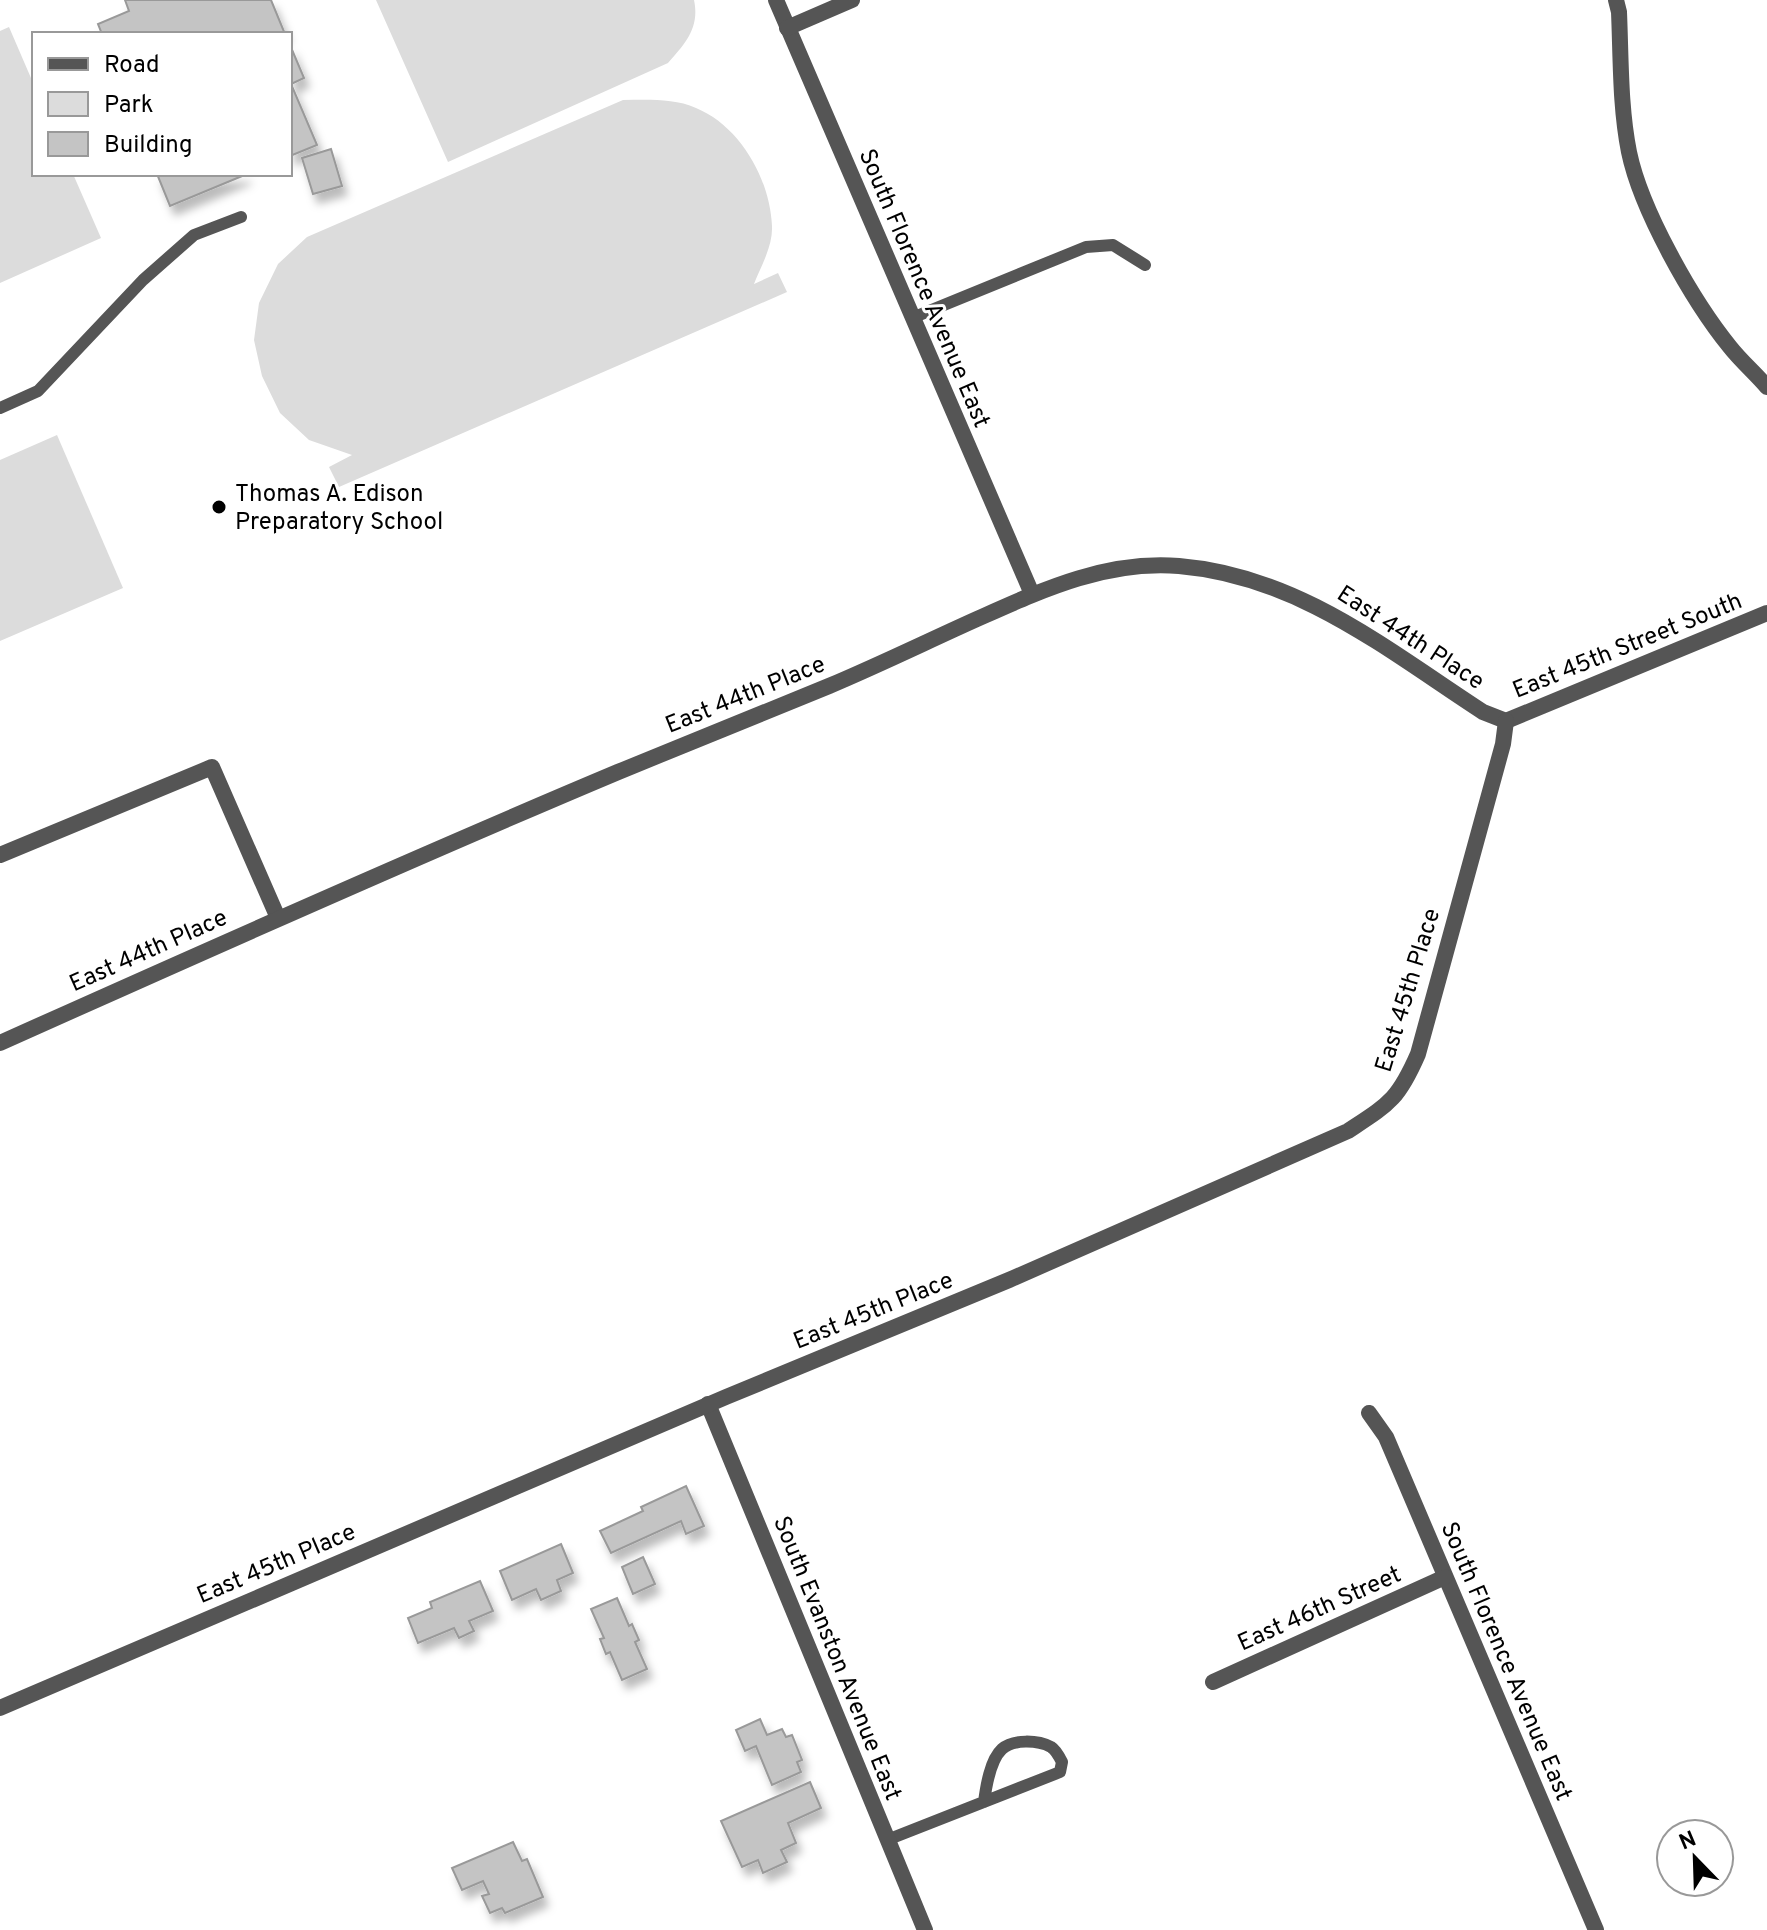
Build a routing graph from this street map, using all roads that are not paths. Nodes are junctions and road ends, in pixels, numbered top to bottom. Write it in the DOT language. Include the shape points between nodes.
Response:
graph roads {
  1 [pos="776,0"];
  2 [pos="852,0"];
  3 [pos="1616,0"];
  4 [pos="787,28"];
  5 [pos="241,217"];
  6 [pos="1145,265"];
  7 [pos="912,318"];
  8 [pos="1767,387"];
  9 [pos="0,408"];
  10 [pos="1032,594"];
  11 [pos="1767,613"];
  12 [pos="1506,721"];
  13 [pos="0,855"];
  14 [pos="278,918"];
  15 [pos="0,1043"];
  16 [pos="708,1404"];
  17 [pos="1369,1413"];
  18 [pos="1445,1577"];
  19 [pos="1213,1682"];
  20 [pos="0,1708"];
  21 [pos="984,1802"];
  22 [pos="887,1840"];
  23 [pos="925,1930"];
  24 [pos="1596,1930"];
  1 -- 4 [label="street, South Florence Avenue East"];
  2 -- 4 [label="street"];
  3 -- 8 [label="street" via="1630,154 1645,198 1697,298 1729,346"];
  4 -- 7 [label="street, South Florence Avenue East"];
  5 -- 9 [label="lane" via="194,235 143,280 38,391"];
  6 -- 7 [label="lane" via="1113,245 1086,247"];
  7 -- 10 [label="street, South Florence Avenue East"];
  10 -- 12 [label="street, East 44th Place" via="1128,567 1176,566 1261,581 1332,613 1483,712"];
  10 -- 14 [label="street, East 44th Place" via="832,685"];
  11 -- 12 [label="street, East 45th Street South"];
  12 -- 16 [label="street, East 45th Place" via="1418,1054 1403,1088 1384,1107 1348,1131 1009,1280"];
  13 -- 14 [label="street" via="212,767"];
  14 -- 15 [label="street, East 44th Place"];
  16 -- 20 [label="street, East 45th Place"];
  16 -- 22 [label="street, South Evanston Avenue East"];
  17 -- 18 [label="street, South Florence Avenue East" via="1386,1437"];
  18 -- 19 [label="street, East 46th Street"];
  18 -- 24 [label="street, South Florence Avenue East"];
  21 -- 21 [label="lane" via="1060,1772 1062,1762 1054,1749 1039,1743 1013,1743 1001,1749"];
  21 -- 22 [label="lane"];
  22 -- 23 [label="street, South Evanston Avenue East"];
}
